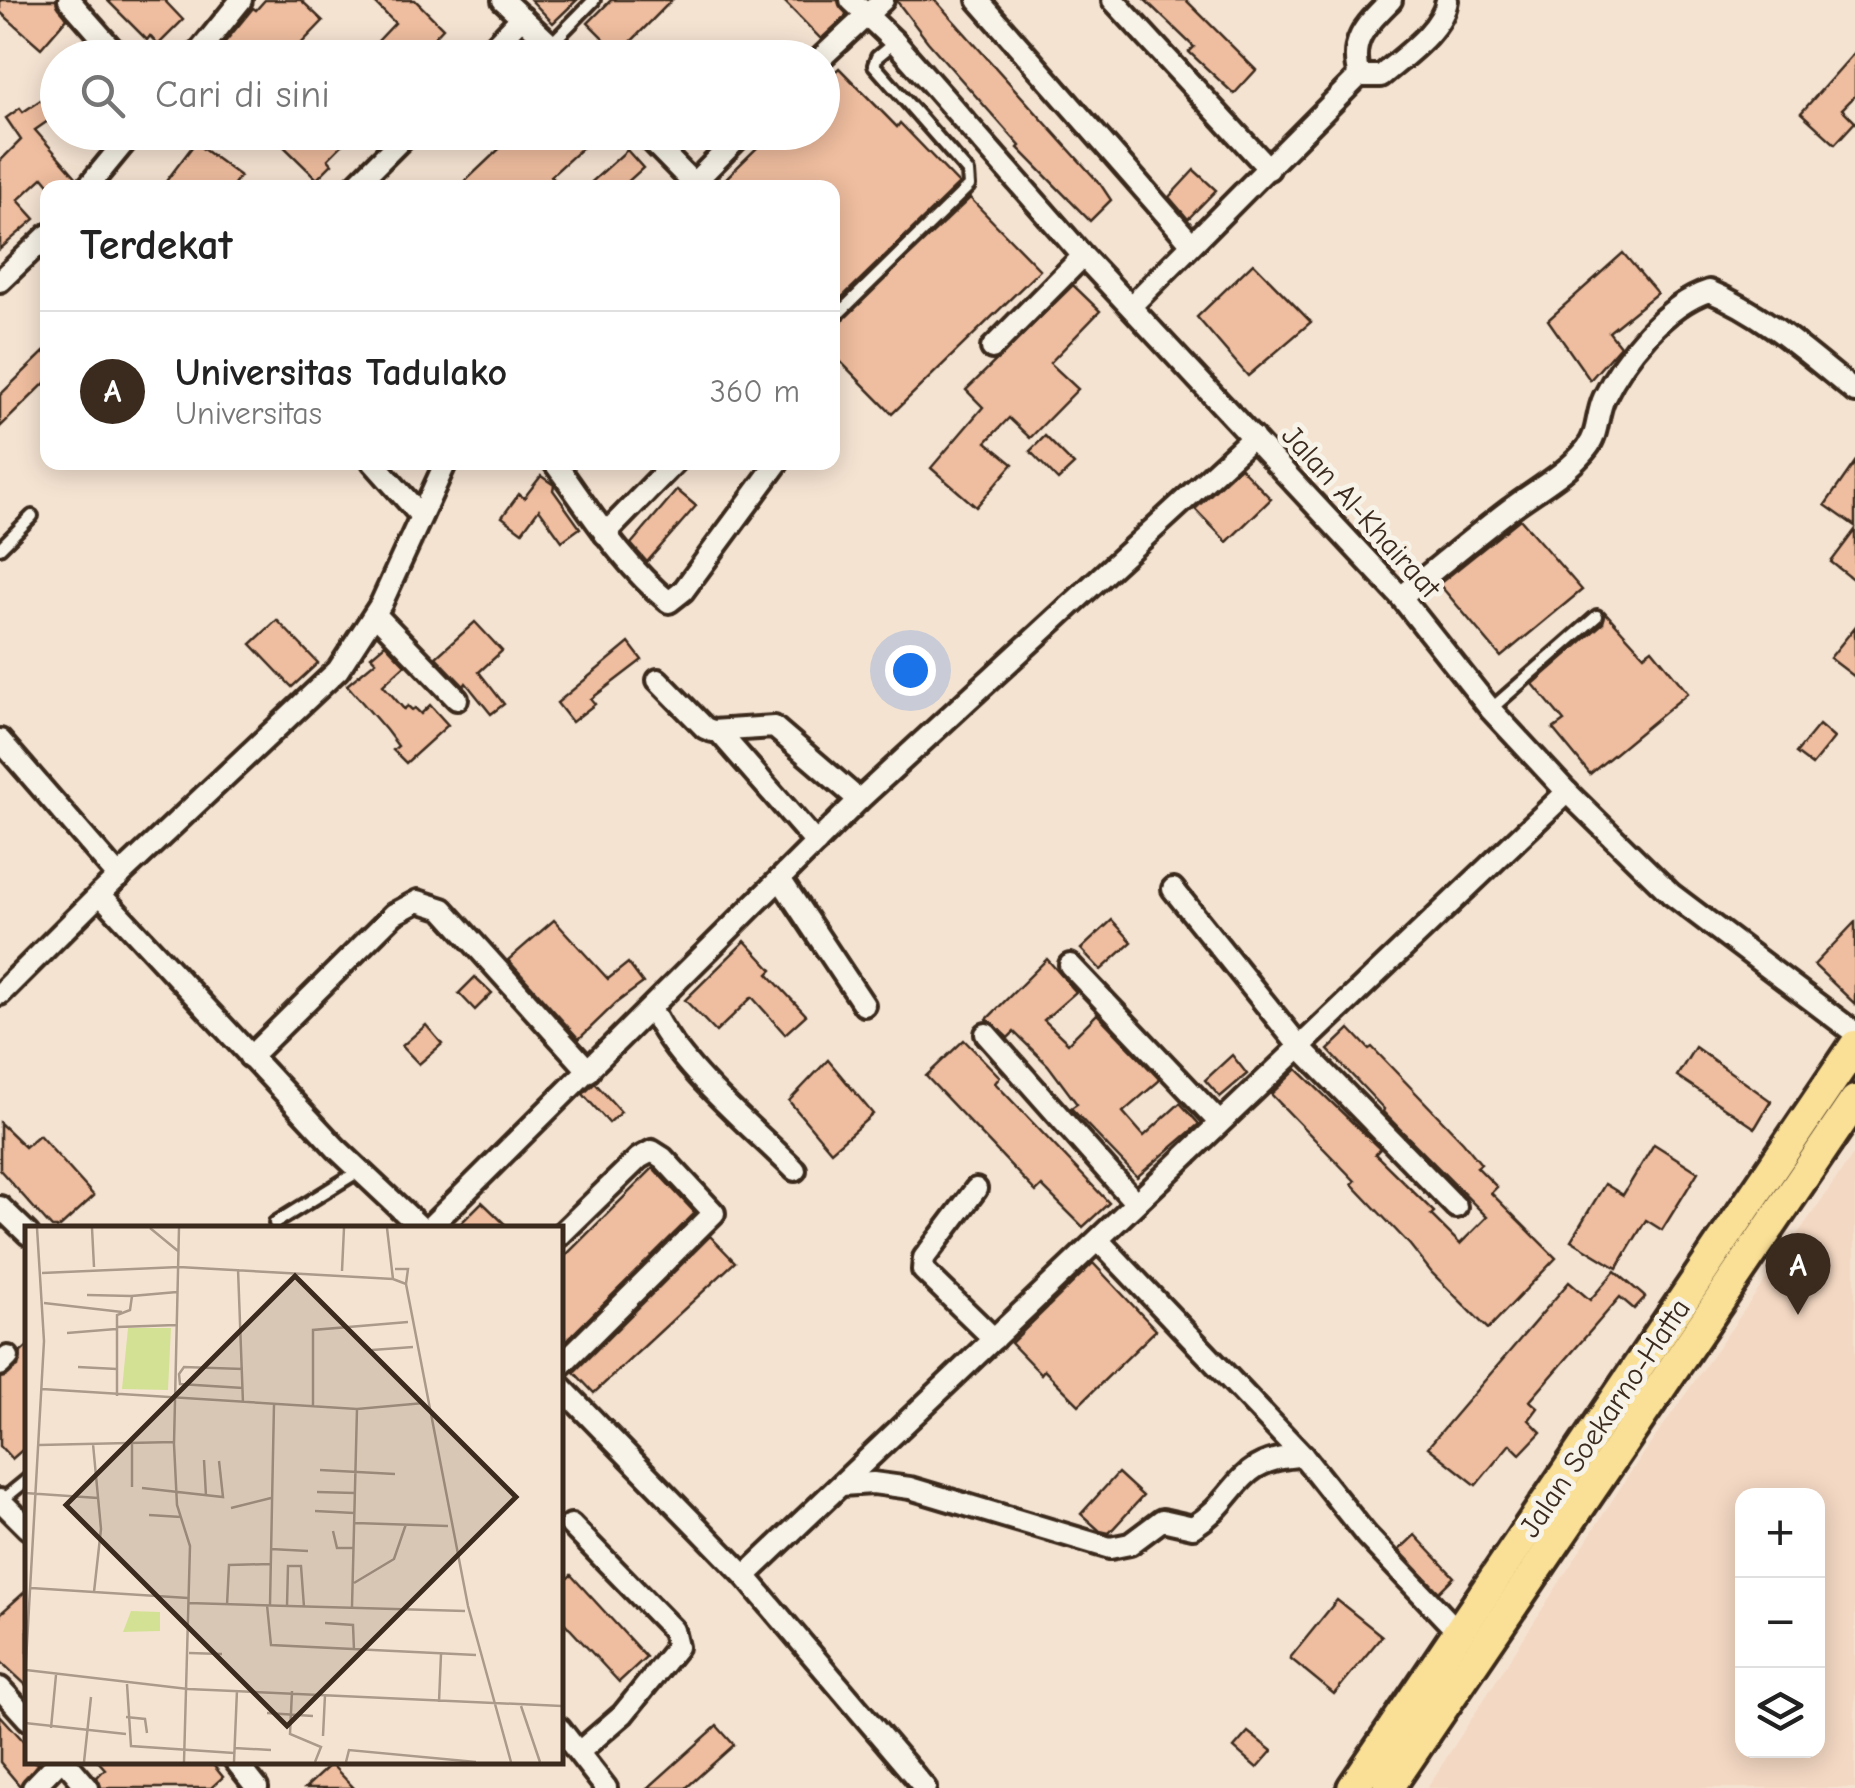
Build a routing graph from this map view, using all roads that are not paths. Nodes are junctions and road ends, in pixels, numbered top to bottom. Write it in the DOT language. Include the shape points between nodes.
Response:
graph roads {
  1 [pos="69,0"];
  2 [pos="241,0"];
  3 [pos="504,0"];
  4 [pos="594,0"];
  5 [pos="851,0"];
  6 [pos="883,0"];
  7 [pos="978,0"];
  8 [pos="1113,0"];
  9 [pos="1391,0"];
  10 [pos="1447,0"];
  11 [pos="522,17"];
  12 [pos="865,17"];
  13 [pos="104,40"];
  14 [pos="209,40"];
  15 [pos="500,40"];
  16 [pos="546,40"];
  17 [pos="566,40"];
  18 [pos="840,40"];
  19 [pos="895,42"];
  20 [pos="1360,76"];
  21 [pos="118,150"];
  22 [pos="391,150"];
  23 [pos="659,150"];
  24 [pos="726,150"];
  25 [pos="1269,169"];
  26 [pos="93,180"];
  27 [pos="361,180"];
  28 [pos="686,180"];
  29 [pos="696,180"];
  30 [pos="40,243"];
  31 [pos="1190,243"];
  32 [pos="1083,256"];
  33 [pos="0,281"];
  34 [pos="1131,306"];
  35 [pos="840,312"];
  36 [pos="992,348"];
  37 [pos="1855,392"];
  38 [pos="1253,437"];
  39 [pos="380,470"];
  40 [pos="442,470"];
  41 [pos="560,470"];
  42 [pos="667,470"];
  43 [pos="772,470"];
  44 [pos="32,516"];
  45 [pos="421,516"];
  46 [pos="605,534"];
  47 [pos="0,548"];
  48 [pos="1401,597"];
  49 [pos="375,614"];
  50 [pos="1598,616"];
  51 [pos="658,680"];
  52 [pos="457,699"];
  53 [pos="1490,710"];
  54 [pos="719,732"];
  55 [pos="0,740"];
  56 [pos="1566,792"];
  57 [pos="859,800"];
  58 [pos="816,843"];
  59 [pos="119,877"];
  60 [pos="780,879"];
  61 [pos="1173,889"];
  62 [pos="100,894"];
  63 [pos="1070,965"];
  64 [pos="0,994"];
  65 [pos="864,1005"];
  66 [pos="651,1008"];
  67 [pos="986,1034"];
  68 [pos="1855,1034"];
  69 [pos="1855,1046"];
  70 [pos="1300,1047"];
  71 [pos="250,1057"];
  72 [pos="589,1071"];
  73 [pos="1855,1101"];
  74 [pos="1218,1122"];
  75 [pos="359,1170"];
  76 [pos="794,1170"];
  77 [pos="976,1189"];
  78 [pos="1135,1202"];
  79 [pos="0,1207"];
  80 [pos="1456,1207"];
  81 [pos="275,1224"];
  82 [pos="416,1226"];
  83 [pos="25,1231"];
  84 [pos="562,1233"];
  85 [pos="1098,1242"];
  86 [pos="994,1339"];
  87 [pos="562,1364"];
  88 [pos="562,1388"];
  89 [pos="1303,1456"];
  90 [pos="25,1482"];
  91 [pos="842,1485"];
  92 [pos="0,1501"];
  93 [pos="25,1525"];
  94 [pos="571,1525"];
  95 [pos="746,1576"];
  96 [pos="1460,1634"];
  97 [pos="0,1688"];
  98 [pos="25,1717"];
  99 [pos="562,1731"];
  100 [pos="579,1752"];
  101 [pos="59,1763"];
  102 [pos="65,1763"];
  103 [pos="237,1763"];
  104 [pos="33,1788"];
  105 [pos="88,1788"];
  106 [pos="256,1788"];
  107 [pos="606,1788"];
  108 [pos="925,1788"];
  109 [pos="1353,1788"];
  110 [pos="1388,1788"];
  1 -- 13 [label="street"];
  2 -- 14 [label="street"];
  3 -- 11 [label="street"];
  4 -- 17 [label="lane"];
  5 -- 12 [label="street, Jalan Al-Khairaat"];
  6 -- 12 [label="street"];
  7 -- 31 [label="street"];
  8 -- 25 [label="street"];
  9 -- 20 [label="street" via="1357,40"];
  10 -- 20 [label="street" via="1436,25 1382,76"];
  11 -- 15 [label="street"];
  11 -- 16 [label="street"];
  12 -- 18 [label="street"];
  12 -- 19 [label="street, Jalan Al-Khairaat"];
  19 -- 32 [label="street, Jalan Al-Khairaat"];
  19 -- 35 [label="lane" via="874,65 968,172 968,186"];
  20 -- 25 [label="street"];
  21 -- 26 [label="street"];
  22 -- 27 [label="street"];
  23 -- 28 [label="street"];
  24 -- 29 [label="street"];
  25 -- 31 [label="street"];
  30 -- 33 [label="street"];
  31 -- 34 [label="street"];
  32 -- 34 [label="street, Jalan Al-Khairaat"];
  32 -- 36 [label="street"];
  34 -- 38 [label="street, Jalan Al-Khairaat"];
  37 -- 48 [label="street" via="1732,300 1709,290 1695,295 1634,349 1603,400 1596,434 1570,466"];
  38 -- 48 [label="street, Jalan Al-Khairaat"];
  38 -- 57 [label="street"];
  39 -- 45 [label="street"];
  40 -- 45 [label="street"];
  41 -- 46 [label="street"];
  42 -- 46 [label="street"];
  43 -- 46 [label="street" via="668,602"];
  44 -- 47 [label="lane"];
  45 -- 49 [label="street"];
  48 -- 53 [label="street, Jalan Al-Khairaat"];
  49 -- 52 [label="street"];
  49 -- 59 [label="street" via="338,670"];
  50 -- 53 [label="lane"];
  51 -- 54 [label="street" via="705,728"];
  53 -- 56 [label="street, Jalan Al-Khairaat"];
  54 -- 57 [label="street" via="774,727"];
  54 -- 58 [label="street"];
  55 -- 59 [label="street"];
  56 -- 68 [label="street, Jalan Al-Khairaat" via="1671,894"];
  56 -- 70 [label="street"];
  57 -- 58 [label="street"];
  58 -- 60 [label="street"];
  59 -- 62 [label="street"];
  60 -- 65 [label="street"];
  60 -- 66 [label="street"];
  61 -- 70 [label="street"];
  62 -- 64 [label="street"];
  62 -- 71 [label="street"];
  63 -- 74 [label="street"];
  66 -- 72 [label="street"];
  66 -- 76 [label="street" via="687,1061"];
  67 -- 78 [label="street"];
  69 -- 96 [label="main road, Jalan Soekarno-Hatta"];
  70 -- 74 [label="street"];
  70 -- 80 [label="street"];
  71 -- 72 [label="street" via="394,914 418,902 443,909"];
  71 -- 75 [label="street"];
  72 -- 82 [label="street"];
  73 -- 110 [label="main road, Jalan Soekarno-Hatta"];
  74 -- 78 [label="street"];
  75 -- 81 [label="lane"];
  75 -- 82 [label="street"];
  77 -- 86 [label="street" via="924,1258 923,1270"];
  78 -- 85 [label="street"];
  79 -- 83 [label="street"];
  84 -- 87 [label="street" via="652,1151 714,1213"];
  85 -- 86 [label="street"];
  85 -- 89 [label="street"];
  86 -- 91 [label="street"];
  88 -- 95 [label="street"];
  89 -- 91 [label="street" via="1257,1464 1193,1527 1162,1520 1130,1544 1110,1548 910,1488"];
  89 -- 96 [label="street" via="1366,1535"];
  90 -- 92 [label="lane"];
  91 -- 95 [label="street"];
  92 -- 93 [label="street"];
  94 -- 100 [label="street" via="673,1630 677,1646 623,1714"];
  95 -- 108 [label="street"];
  96 -- 109 [label="main road, Jalan Soekarno-Hatta"];
  97 -- 98 [label="street"];
  99 -- 100 [label="street"];
  100 -- 107 [label="street"];
  101 -- 104 [label="street"];
  102 -- 105 [label="street"];
  103 -- 106 [label="street"];
}
